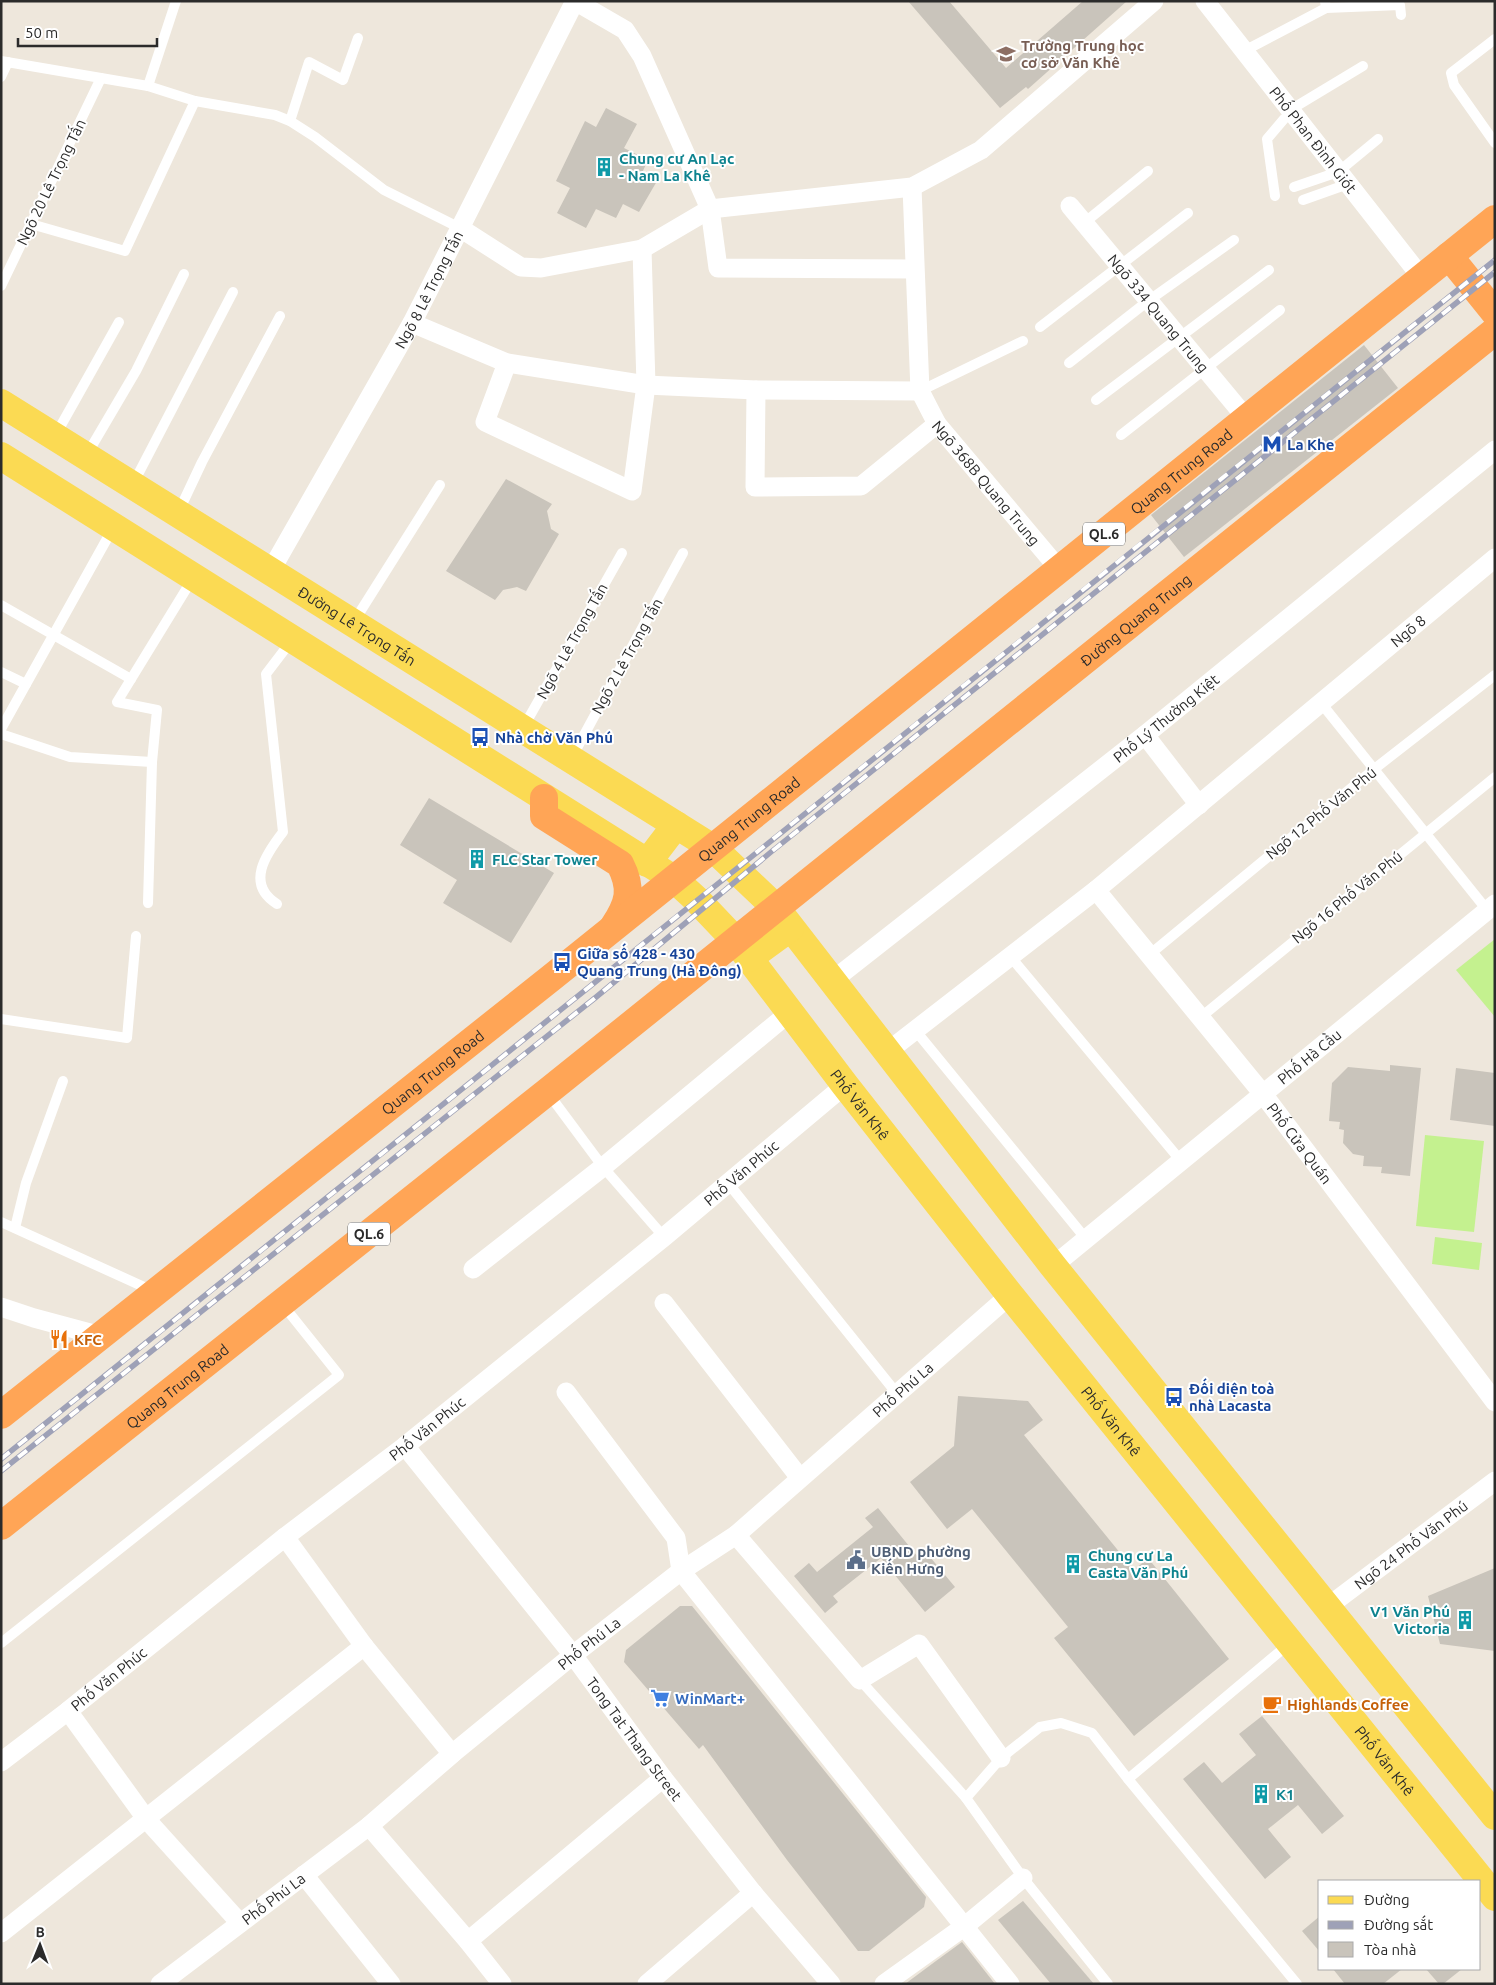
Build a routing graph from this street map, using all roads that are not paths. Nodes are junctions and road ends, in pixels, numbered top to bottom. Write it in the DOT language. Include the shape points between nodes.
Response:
graph roads {
  1 [pos="176,1"];
  2 [pos="575,1"];
  3 [pos="1154,1"];
  4 [pos="1205,1"];
  5 [pos="1325,5"];
  6 [pos="1401,15"];
  7 [pos="358,38"];
  8 [pos="1495,39"];
  9 [pos="1244,51"];
  10 [pos="5,62"];
  11 [pos="1363,66"];
  12 [pos="1,78"];
  13 [pos="101,78"];
  14 [pos="148,86"];
  15 [pos="195,101"];
  16 [pos="1291,112"];
  17 [pos="290,121"];
  18 [pos="1378,139"];
  19 [pos="1495,143"];
  20 [pos="1148,171"];
  21 [pos="1343,178"];
  22 [pos="1294,187"];
  23 [pos="912,188"];
  24 [pos="1275,196"];
  25 [pos="1303,200"];
  26 [pos="1070,206"];
  27 [pos="710,209"];
  28 [pos="1188,213"];
  29 [pos="1495,219"];
  30 [pos="1084,223"];
  31 [pos="31,224"];
  32 [pos="460,228"];
  33 [pos="1234,240"];
  34 [pos="642,249"];
  35 [pos="1450,256"];
  36 [pos="1119,266"];
  37 [pos="914,269"];
  38 [pos="1269,270"];
  39 [pos="184,274"];
  40 [pos="1422,278"];
  41 [pos="1,286"];
  42 [pos="233,292"];
  43 [pos="1148,301"];
  44 [pos="1280,310"];
  45 [pos="1495,314"];
  46 [pos="280,316"];
  47 [pos="119,322"];
  48 [pos="412,323"];
  49 [pos="1040,327"];
  50 [pos="1495,331"];
  51 [pos="1178,337"];
  52 [pos="1023,341"];
  53 [pos="507,363"];
  54 [pos="1070,363"];
  55 [pos="1206,370"];
  56 [pos="646,385"];
  57 [pos="756,390"];
  58 [pos="920,391"];
  59 [pos="1096,400"];
  60 [pos="1,403"];
  61 [pos="1247,419"];
  62 [pos="937,424"];
  63 [pos="1121,435"];
  64 [pos="55,436"];
  65 [pos="1495,450"];
  66 [pos="1,456"];
  67 [pos="86,457"];
  68 [pos="440,485"];
  69 [pos="132,486"];
  70 [pos="178,514"];
  71 [pos="114,527"];
  72 [pos="622,553"];
  73 [pos="684,553"];
  74 [pos="1495,558"];
  75 [pos="1059,569"];
  76 [pos="270,572"];
  77 [pos="194,577"];
  78 [pos="1,605"];
  79 [pos="353,623"];
  80 [pos="54,634"];
  81 [pos="293,639"];
  82 [pos="1,672"];
  83 [pos="1495,675"];
  84 [pos="131,679"];
  85 [pos="26,684"];
  86 [pos="1321,703"];
  87 [pos="1,729"];
  88 [pos="522,729"];
  89 [pos="1,734"];
  90 [pos="1145,735"];
  91 [pos="570,760"];
  92 [pos="152,762"];
  93 [pos="1374,770"];
  94 [pos="1495,777"];
  95 [pos="544,798"];
  96 [pos="1199,804"];
  97 [pos="676,825"];
  98 [pos="1425,834"];
  99 [pos="713,848"];
  100 [pos="647,863"];
  101 [pos="674,879"];
  102 [pos="1096,890"];
  103 [pos="148,903"];
  104 [pos="277,904"];
  105 [pos="1491,907"];
  106 [pos="783,918"];
  107 [pos="613,928"];
  108 [pos="136,936"];
  109 [pos="742,949"];
  110 [pos="1149,955"];
  111 [pos="1010,956"];
  112 [pos="832,981"];
  113 [pos="789,1013"];
  114 [pos="1200,1018"];
  115 [pos="1,1020"];
  116 [pos="915,1030"];
  117 [pos="886,1052"];
  118 [pos="63,1081"];
  119 [pos="845,1085"];
  120 [pos="548,1092"];
  121 [pos="1263,1094"];
  122 [pos="1181,1161"];
  123 [pos="603,1167"];
  124 [pos="728,1183"];
  125 [pos="1,1222"];
  126 [pos="15,1228"];
  127 [pos="664,1237"];
  128 [pos="1086,1239"];
  129 [pos="1053,1266"];
  130 [pos="473,1270"];
  131 [pos="156,1292"];
  132 [pos="1010,1295"];
  133 [pos="282,1303"];
  134 [pos="664,1303"];
  135 [pos="1,1307"];
  136 [pos="101,1336"];
  137 [pos="566,1392"];
  138 [pos="898,1395"];
  139 [pos="1495,1402"];
  140 [pos="1,1415"];
  141 [pos="405,1446"];
  142 [pos="800,1478"];
  143 [pos="1495,1481"];
  144 [pos="1,1526"];
  145 [pos="736,1535"];
  146 [pos="285,1537"];
  147 [pos="681,1571"];
  148 [pos="1326,1608"];
  149 [pos="1,1643"];
  150 [pos="1290,1643"];
  151 [pos="364,1646"];
  152 [pos="573,1655"];
  153 [pos="860,1680"];
  154 [pos="68,1711"];
  155 [pos="452,1754"];
  156 [pos="1001,1758"];
  157 [pos="1,1762"];
  158 [pos="663,1778"];
  159 [pos="1128,1779"];
  160 [pos="966,1798"];
  161 [pos="1495,1816"];
  162 [pos="147,1820"];
  163 [pos="370,1826"];
  164 [pos="304,1875"];
  165 [pos="1023,1878"];
  166 [pos="753,1892"];
  167 [pos="1495,1897"];
  168 [pos="240,1923"];
  169 [pos="965,1926"];
  170 [pos="1,1933"];
  171 [pos="468,1941"];
  172 [pos="160,1984"];
  173 [pos="391,1984"];
  174 [pos="502,1984"];
  175 [pos="648,1984"];
  176 [pos="831,1984"];
  177 [pos="884,1984"];
  178 [pos="1010,1984"];
  179 [pos="1108,1984"];
  180 [pos="1297,1984"];
  1 -- 14 [label="lane"];
  2 -- 27 [label="street" via="630,36"];
  2 -- 32 [label="street, Ngõ 8 Lê Trọng Tấn"];
  3 -- 23 [label="street" via="981,150"];
  4 -- 9 [label="street, Phố Phan Đình Giót"];
  5 -- 6 [label="lane" via="1400,5"];
  5 -- 9 [label="lane"];
  7 -- 17 [label="lane" via="343,80 309,62"];
  8 -- 19 [label="lane" via="1451,73 1454,85"];
  9 -- 16 [label="street, Phố Phan Đình Giót"];
  10 -- 12 [label="lane"];
  10 -- 13 [label="lane"];
  11 -- 16 [label="lane"];
  13 -- 14 [label="lane"];
  13 -- 31 [label="lane, Ngõ 20 Lê Trọng Tấn"];
  14 -- 15 [label="lane"];
  15 -- 17 [label="lane" via="275,115"];
  15 -- 31 [label="lane" via="125,251"];
  16 -- 21 [label="street, Phố Phan Đình Giót"];
  16 -- 24 [label="lane" via="1267,139"];
  17 -- 32 [label="lane" via="384,190"];
  18 -- 21 [label="lane"];
  20 -- 30 [label="lane"];
  21 -- 22 [label="lane"];
  21 -- 25 [label="lane"];
  21 -- 40 [label="street, Phố Phan Đình Giót"];
  23 -- 27 [label="street"];
  23 -- 37 [label="street"];
  26 -- 30 [label="street, Ngõ 334 Quang Trung"];
  27 -- 34 [label="street"];
  27 -- 37 [label="street" via="718,268"];
  28 -- 36 [label="lane"];
  29 -- 35 [label="highway, Quang Trung Road / QL.6"];
  30 -- 36 [label="street, Ngõ 334 Quang Trung"];
  31 -- 41 [label="lane, Ngõ 20 Lê Trọng Tấn"];
  32 -- 34 [label="street" via="521,267 541,268"];
  32 -- 48 [label="street, Ngõ 8 Lê Trọng Tấn"];
  33 -- 43 [label="lane"];
  34 -- 56 [label="street"];
  35 -- 40 [label="highway, Quang Trung Road / QL.6"];
  35 -- 45 [label="highway"];
  36 -- 43 [label="street, Ngõ 334 Quang Trung"];
  36 -- 49 [label="lane"];
  37 -- 58 [label="street"];
  38 -- 51 [label="lane"];
  39 -- 67 [label="lane" via="136,371"];
  40 -- 61 [label="highway, Quang Trung Road / QL.6"];
  42 -- 69 [label="lane"];
  43 -- 51 [label="street, Ngõ 334 Quang Trung"];
  43 -- 54 [label="lane"];
  44 -- 55 [label="lane"];
  46 -- 70 [label="lane"];
  47 -- 64 [label="lane"];
  48 -- 53 [label="street"];
  48 -- 76 [label="street, Ngõ 8 Lê Trọng Tấn"];
  50 -- 106 [label="highway, Đường Quang Trung / QL.6"];
  51 -- 55 [label="street, Ngõ 334 Quang Trung"];
  51 -- 59 [label="lane"];
  52 -- 58 [label="lane"];
  53 -- 56 [label="street"];
  53 -- 56 [label="street" via="485,422 632,491"];
  55 -- 61 [label="street, Ngõ 334 Quang Trung"];
  55 -- 63 [label="lane"];
  56 -- 57 [label="street"];
  57 -- 58 [label="street"];
  57 -- 62 [label="street" via="755,487 861,486"];
  58 -- 62 [label="street, Ngõ 368B Quang Trung"];
  60 -- 64 [label="main road, Đường Lê Trọng Tấn"];
  61 -- 75 [label="highway, Quang Trung Road / QL.6"];
  62 -- 75 [label="street, Ngõ 368B Quang Trung"];
  64 -- 67 [label="main road, Đường Lê Trọng Tấn"];
  65 -- 90 [label="street, Phố Lý Thường Kiệt"];
  66 -- 71 [label="main road"];
  67 -- 69 [label="main road, Đường Lê Trọng Tấn"];
  68 -- 79 [label="lane"];
  69 -- 70 [label="main road, Đường Lê Trọng Tấn"];
  70 -- 76 [label="main road, Đường Lê Trọng Tấn"];
  71 -- 77 [label="main road"];
  71 -- 80 [label="lane"];
  72 -- 88 [label="lane, Ngõ 4 Lê Trọng Tấn"];
  73 -- 91 [label="lane, Ngõ 2 Lê Trọng Tấn"];
  74 -- 86 [label="street, Ngõ 8"];
  75 -- 99 [label="highway, Quang Trung Road / QL.6"];
  76 -- 79 [label="main road, Đường Lê Trọng Tấn"];
  77 -- 81 [label="main road"];
  77 -- 84 [label="lane"];
  78 -- 80 [label="lane"];
  79 -- 88 [label="main road, Đường Lê Trọng Tấn"];
  80 -- 84 [label="lane"];
  80 -- 85 [label="lane"];
  81 -- 95 [label="main road"];
  81 -- 104 [label="lane" via="266,674 283,832 264,856 260,885 267,898"];
  82 -- 85 [label="lane"];
  83 -- 93 [label="lane, Ngõ 12 Phố Văn Phú"];
  84 -- 92 [label="lane" via="117,702 157,710"];
  85 -- 87 [label="lane"];
  86 -- 93 [label="lane"];
  86 -- 96 [label="street, Ngõ 8"];
  88 -- 91 [label="main road, Đường Lê Trọng Tấn"];
  89 -- 92 [label="lane" via="70,757"];
  90 -- 96 [label="street"];
  90 -- 112 [label="street, Phố Lý Thường Kiệt"];
  91 -- 97 [label="main road, Đường Lê Trọng Tấn"];
  92 -- 103 [label="lane"];
  93 -- 98 [label="lane"];
  93 -- 110 [label="lane, Ngõ 12 Phố Văn Phú"];
  94 -- 98 [label="lane, Ngõ 16 Phố Văn Phú"];
  95 -- 100 [label="main road"];
  95 -- 107 [label="highway" via="544,816 623,869 628,890 627,907"];
  96 -- 102 [label="street, Ngõ 8"];
  97 -- 99 [label="main road, Đường Lê Trọng Tấn"];
  97 -- 100 [label="main road"];
  98 -- 105 [label="lane"];
  98 -- 114 [label="lane, Ngõ 16 Phố Văn Phú"];
  99 -- 101 [label="highway, Quang Trung Road / QL.6"];
  99 -- 106 [label="main road, Đường Lê Trọng Tấn"];
  100 -- 101 [label="main road"];
  101 -- 107 [label="highway, Quang Trung Road / QL.6"];
  101 -- 109 [label="main road, Phố Văn Khê"];
  102 -- 110 [label="street, Phố Cửa Quán"];
  102 -- 111 [label="street, Ngõ 8"];
  105 -- 121 [label="street, Phố Hà Cầu"];
  106 -- 109 [label="highway, Quang Trung Road / QL.6"];
  106 -- 112 [label="main road"];
  107 -- 131 [label="highway, Quang Trung Road / QL.6"];
  108 -- 115 [label="lane" via="127,1038"];
  109 -- 113 [label="main road, Phố Văn Khê"];
  109 -- 120 [label="highway, Quang Trung Road / QL.6"];
  110 -- 114 [label="street, Phố Cửa Quán"];
  111 -- 116 [label="street, Ngõ 8"];
  111 -- 122 [label="lane"];
  112 -- 117 [label="main road"];
  113 -- 119 [label="main road, Phố Văn Khê"];
  113 -- 123 [label="street"];
  114 -- 121 [label="street, Phố Cửa Quán"];
  116 -- 117 [label="street, Ngõ 8"];
  116 -- 128 [label="lane"];
  117 -- 129 [label="main road"];
  118 -- 126 [label="lane" via="26,1183"];
  119 -- 124 [label="street, Phố Văn Phúc"];
  119 -- 132 [label="main road, Phố Văn Khê"];
  120 -- 123 [label="lane"];
  120 -- 133 [label="highway, Quang Trung Road / QL.6"];
  121 -- 122 [label="street, Phố Hà Cầu"];
  121 -- 139 [label="street, Phố Cửa Quán"];
  122 -- 128 [label="street, Phố Hà Cầu"];
  123 -- 127 [label="lane"];
  123 -- 130 [label="street"];
  124 -- 127 [label="street, Phố Văn Phúc"];
  124 -- 138 [label="lane"];
  125 -- 126 [label="lane"];
  126 -- 131 [label="lane"];
  127 -- 141 [label="street, Phố Văn Phúc"];
  128 -- 129 [label="street, Phố Hà Cầu"];
  129 -- 148 [label="main road"];
  131 -- 136 [label="highway, Quang Trung Road / QL.6"];
  132 -- 138 [label="street, Phố Phú La"];
  132 -- 150 [label="main road, Phố Văn Khê"];
  133 -- 144 [label="highway, Quang Trung Road / QL.6"];
  133 -- 149 [label="lane" via="339,1375"];
  134 -- 142 [label="street"];
  135 -- 136 [label="street"];
  136 -- 140 [label="highway, Quang Trung Road / QL.6"];
  137 -- 147 [label="street" via="676,1538"];
  138 -- 142 [label="street, Phố Phú La"];
  141 -- 146 [label="street, Phố Văn Phúc"];
  141 -- 152 [label="street, Tong Tat Thang Street"];
  142 -- 145 [label="street, Phố Phú La"];
  143 -- 148 [label="street, Ngõ 24 Phố Văn Phú"];
  145 -- 147 [label="street, Phố Phú La"];
  145 -- 153 [label="street"];
  146 -- 151 [label="street"];
  146 -- 154 [label="street, Phố Văn Phúc"];
  147 -- 152 [label="street, Phố Phú La"];
  147 -- 169 [label="street"];
  148 -- 161 [label="main road"];
  150 -- 159 [label="lane"];
  150 -- 167 [label="main road, Phố Văn Khê"];
  151 -- 155 [label="street"];
  151 -- 162 [label="street"];
  152 -- 155 [label="street, Phố Phú La"];
  152 -- 158 [label="street, Tong Tat Thang Street"];
  153 -- 156 [label="street" via="918,1644"];
  153 -- 160 [label="lane"];
  154 -- 157 [label="street, Phố Văn Phúc"];
  154 -- 162 [label="street"];
  155 -- 163 [label="street, Phố Phú La"];
  156 -- 159 [label="lane" via="1040,1727 1061,1723 1092,1733"];
  156 -- 160 [label="lane"];
  158 -- 166 [label="street, Tong Tat Thang Street"];
  158 -- 171 [label="street"];
  159 -- 180 [label="lane"];
  160 -- 165 [label="lane"];
  162 -- 168 [label="street"];
  162 -- 170 [label="street"];
  163 -- 164 [label="street, Phố Phú La"];
  163 -- 171 [label="street"];
  164 -- 168 [label="street, Phố Phú La"];
  164 -- 173 [label="street"];
  165 -- 169 [label="street"];
  165 -- 179 [label="lane"];
  166 -- 175 [label="street"];
  166 -- 176 [label="street, Tong Tat Thang Street"];
  168 -- 172 [label="street, Phố Phú La"];
  169 -- 177 [label="street"];
  169 -- 178 [label="street"];
  171 -- 174 [label="street"];
}
